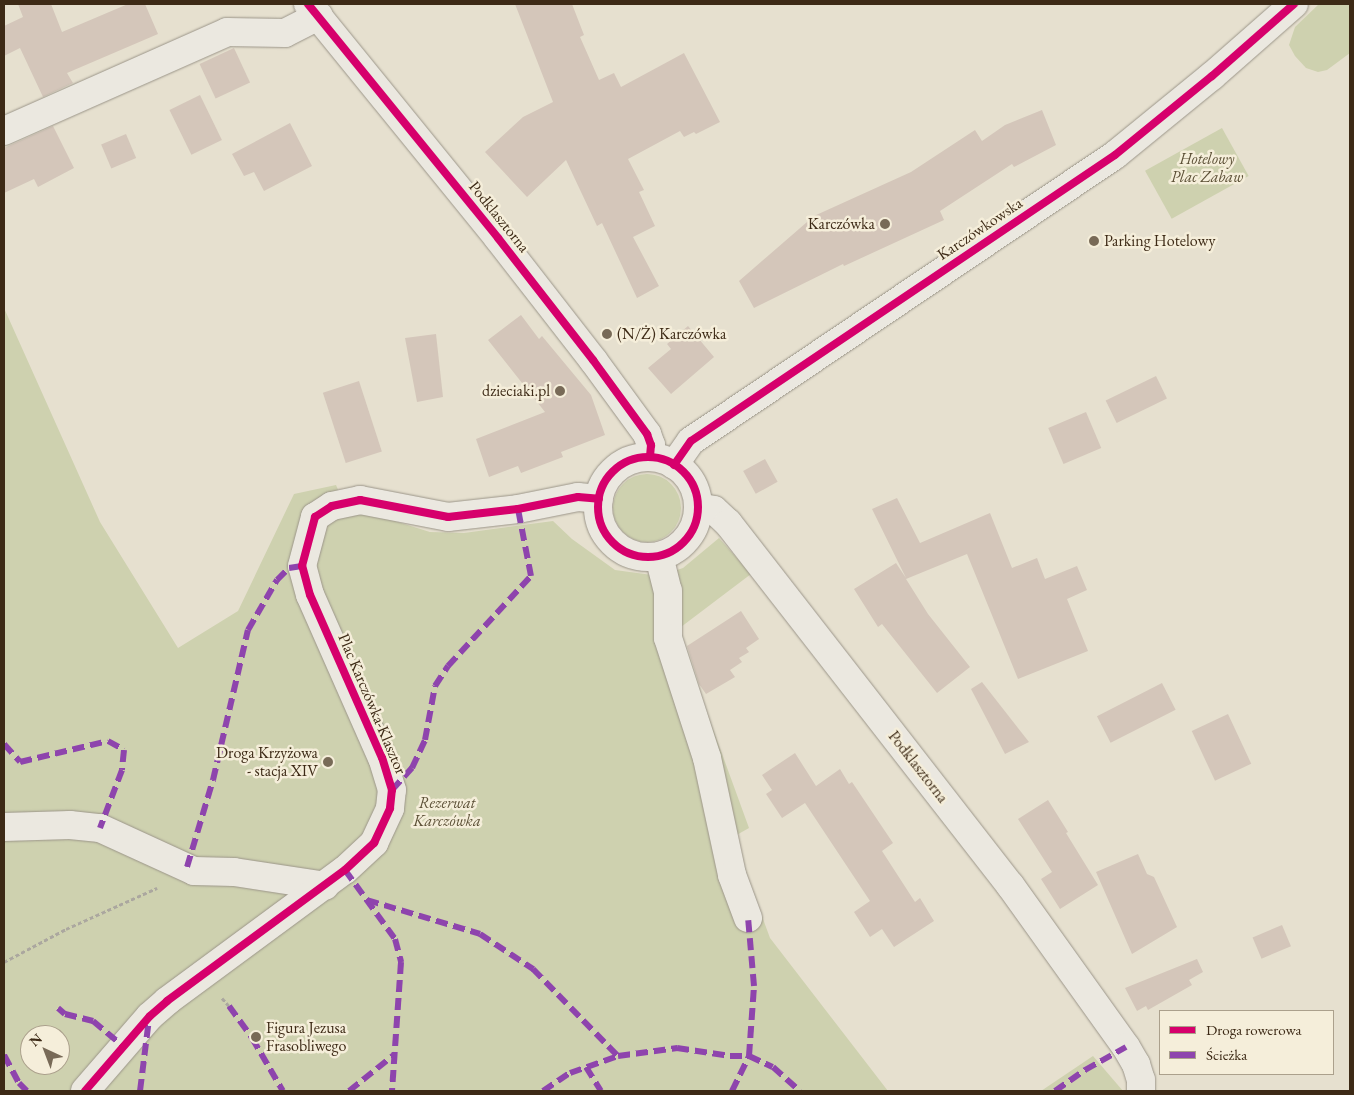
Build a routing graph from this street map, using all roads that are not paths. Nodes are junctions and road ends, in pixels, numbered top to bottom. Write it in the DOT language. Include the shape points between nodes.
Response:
graph roads {
  1 [pos="1294,4"];
  2 [pos="314,10"];
  3 [pos="4,131"];
  4 [pos="662,461"];
  5 [pos="599,499"];
  6 [pos="698,507"];
  7 [pos="658,556"];
  8 [pos="4,828"];
  9 [pos="324,886"];
  10 [pos="748,918"];
  11 [pos="85,1091"];
  12 [pos="1141,1091"];
  1 -- 4 [label="street, Karczówkowska" via="1115,155"];
  2 -- 3 [label="street" via="285,33 227,32"];
  2 -- 4 [label="street, Podklasztorna" via="498,238 647,434"];
  4 -- 5 [label="street" via="632,459 616,468 605,482"];
  4 -- 6 [label="street" via="690,479"];
  5 -- 7 [label="street" via="599,515 604,530 614,543 627,552"];
  5 -- 9 [label="street, Plac Karczówka-Klasztor" via="578,497 518,510 448,517 360,500 332,506 316,517 302,566 310,595 382,758 392,790 390,808 374,843"];
  6 -- 7 [label="street" via="696,520 682,543"];
  6 -- 12 [label="street, Podklasztorna" via="714,510 728,522 1010,885 1126,1047 1136,1064"];
  7 -- 10 [label="street" via="668,591 668,638 707,758 732,875"];
  8 -- 9 [label="street" via="70,825 100,828 194,871 234,872"];
  9 -- 11 [label="street, Plac Karczówka-Klasztor" via="167,1001"];
}
